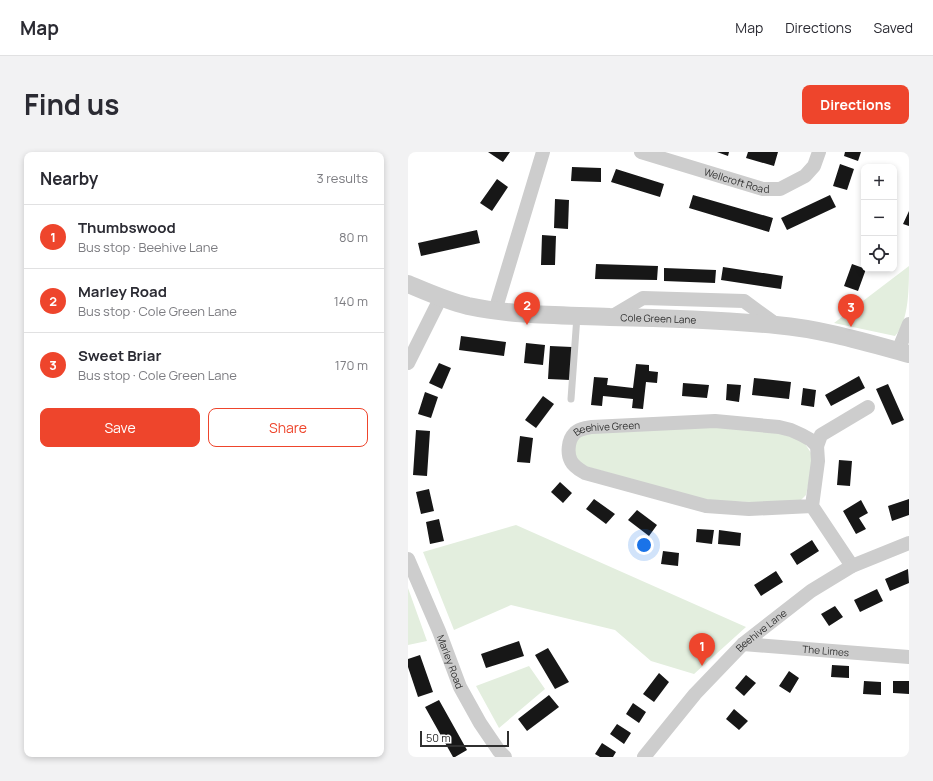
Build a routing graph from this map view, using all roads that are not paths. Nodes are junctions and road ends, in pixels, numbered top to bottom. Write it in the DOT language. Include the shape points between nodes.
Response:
graph roads {
  1 [pos="543,152"];
  2 [pos="641,152"];
  3 [pos="819,152"];
  4 [pos="408,284"];
  5 [pos="441,297"];
  6 [pos="495,311"];
  7 [pos="577,316"];
  8 [pos="909,324"];
  9 [pos="904,353"];
  10 [pos="408,363"];
  11 [pos="571,399"];
  12 [pos="868,407"];
  13 [pos="817,446"];
  14 [pos="812,506"];
  15 [pos="909,543"];
  16 [pos="408,559"];
  17 [pos="852,566"];
  18 [pos="743,644"];
  19 [pos="909,657"];
  20 [pos="505,757"];
  21 [pos="644,757"];
  1 -- 6 [label="street"];
  2 -- 3 [label="street, Wellcroft Road" via="763,189 780,189 804,176 814,166"];
  4 -- 5 [label="street, Cole Green Lane"];
  5 -- 6 [label="street, Cole Green Lane" via="467,306"];
  5 -- 10 [label="street"];
  6 -- 7 [label="street, Cole Green Lane"];
  7 -- 9 [label="street, Cole Green Lane" via="777,325 824,332"];
  7 -- 11 [label="lane"];
  8 -- 9 [label="street"];
  12 -- 13 [label="street" via="821,435"];
  13 -- 14 [label="street" via="818,461"];
  13 -- 14 [label="street, Beehive Green" via="792,430 715,421 592,427 574,434 569,452 571,461 585,473 706,506 749,509"];
  14 -- 17 [label="street"];
  15 -- 17 [label="street, Beehive Lane"];
  16 -- 20 [label="street, Marley Road" via="460,687 480,723"];
  17 -- 18 [label="street, Beehive Lane" via="811,591"];
  18 -- 19 [label="street, The Limes"];
  18 -- 21 [label="street, Beehive Lane" via="695,694"];
}
